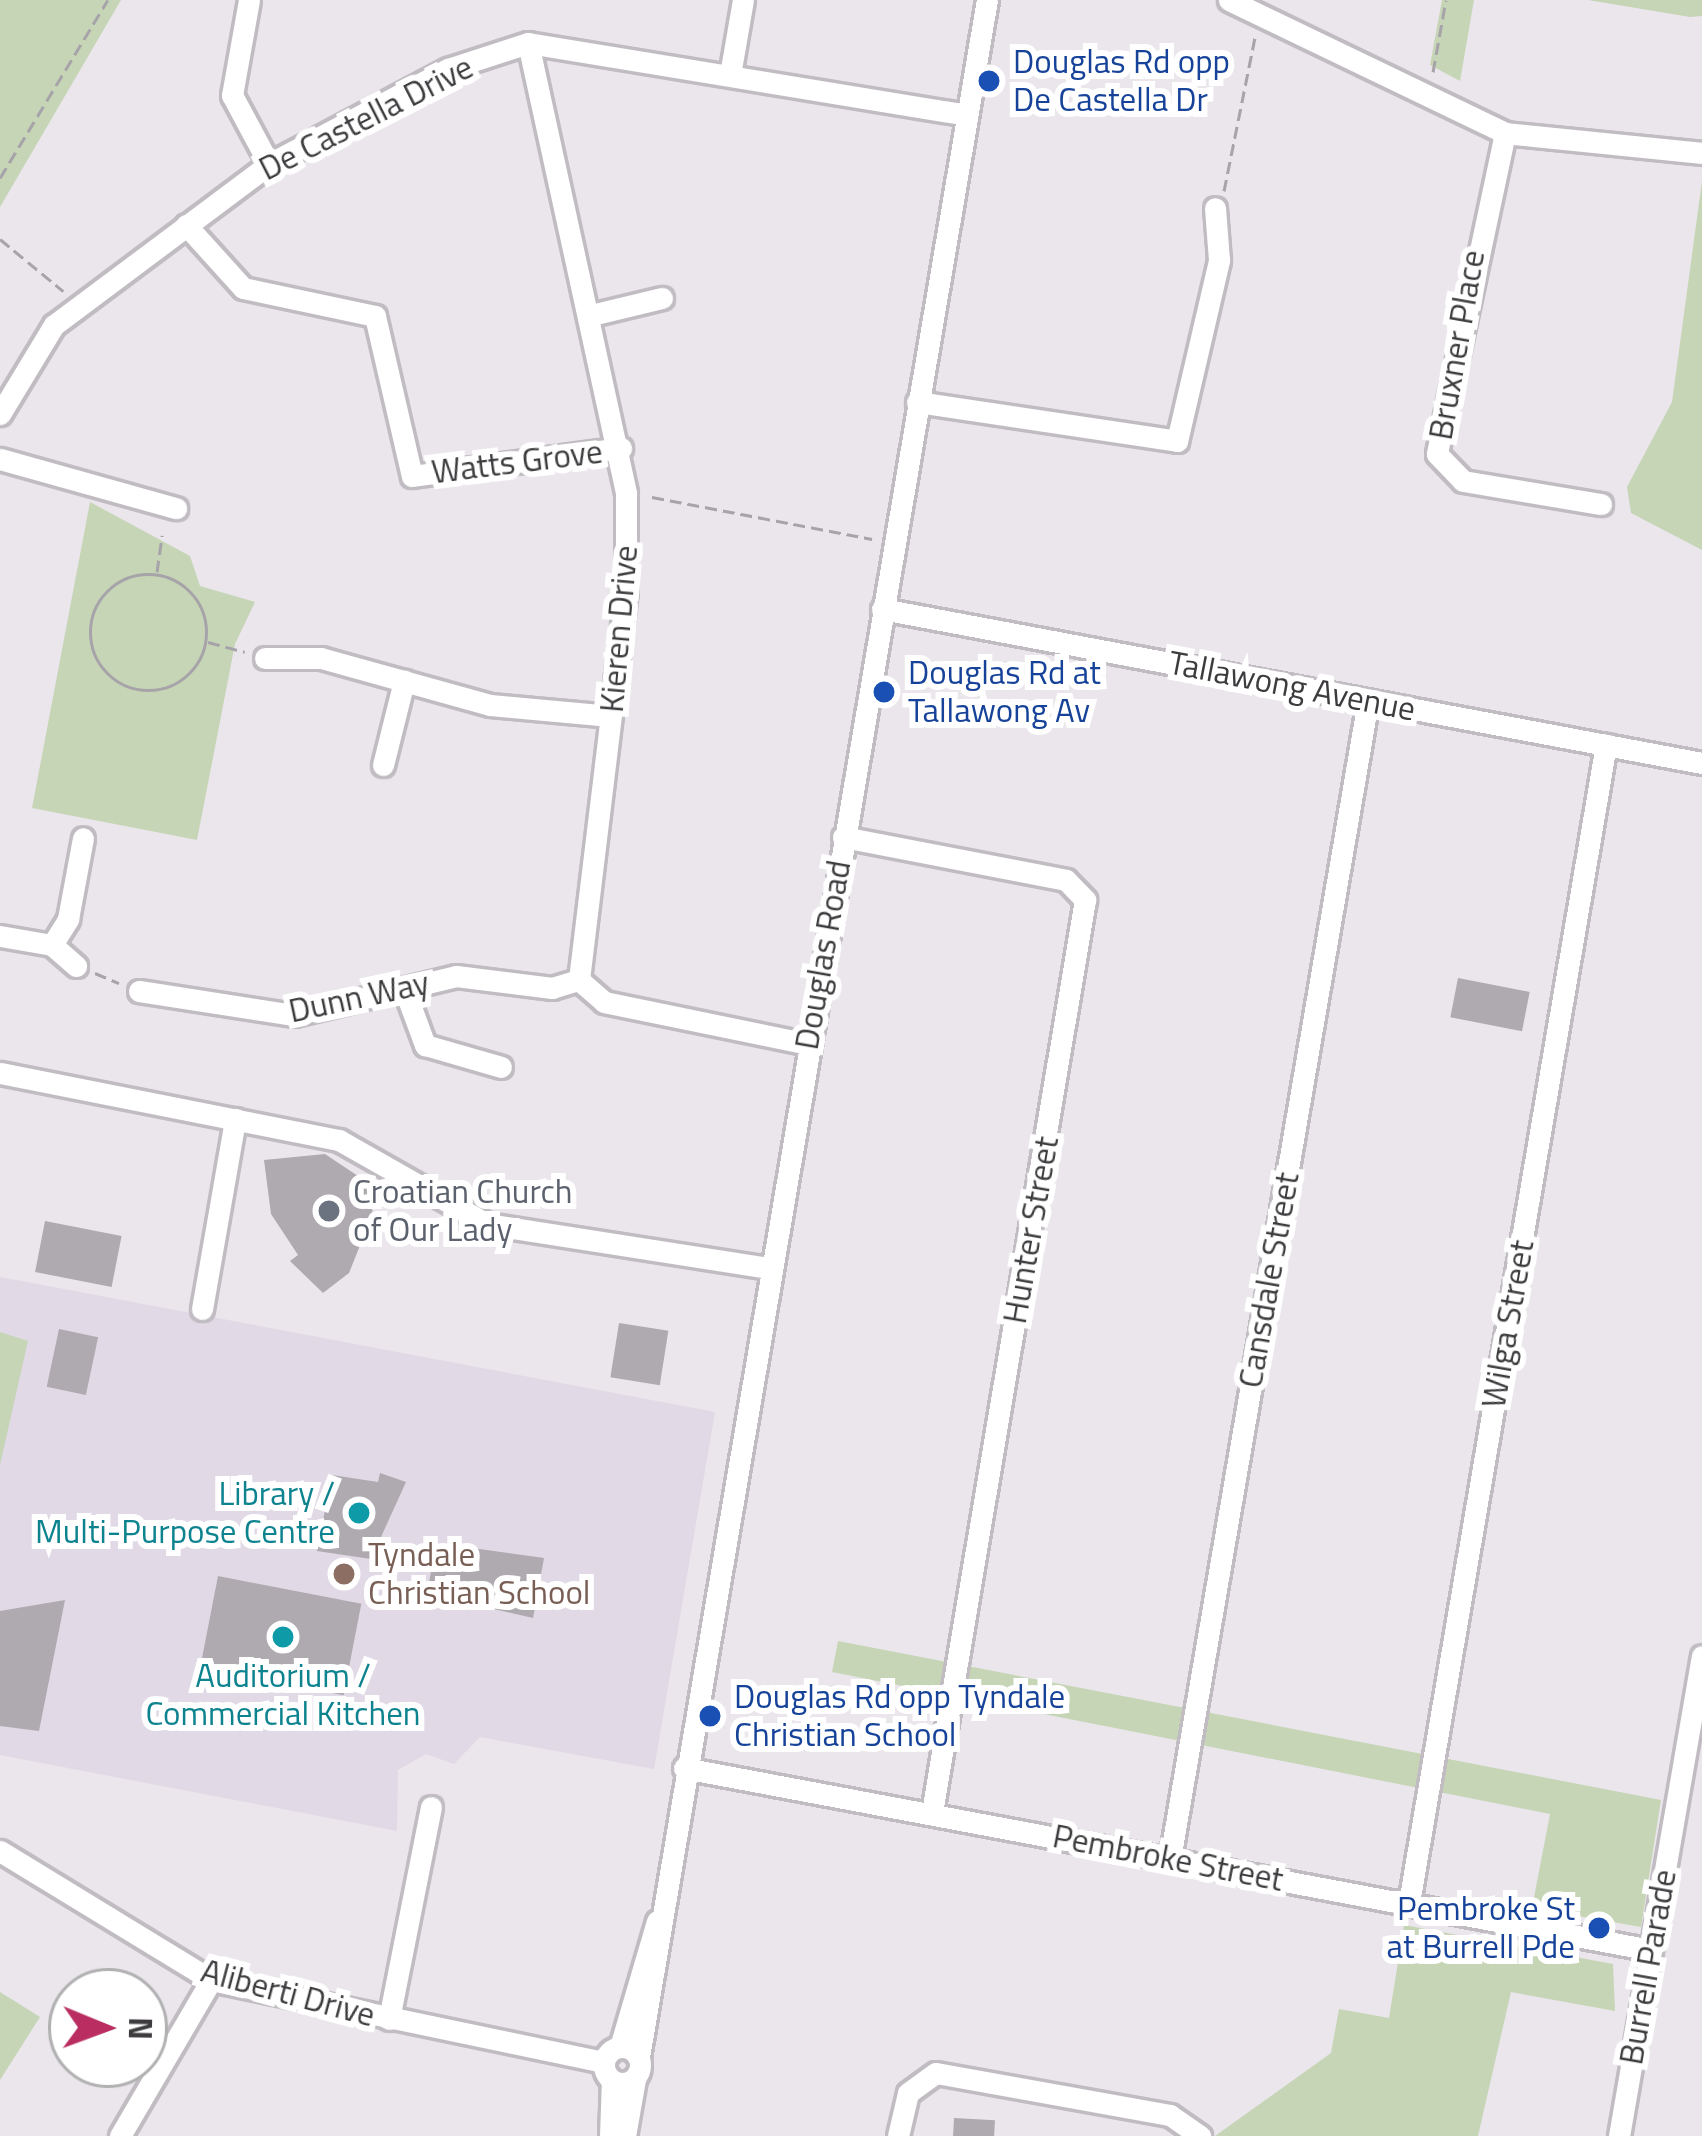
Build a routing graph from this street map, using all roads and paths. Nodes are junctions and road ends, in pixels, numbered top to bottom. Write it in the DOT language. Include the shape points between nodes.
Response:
graph roads {
  1 [pos="108,0"];
  2 [pos="249,0"];
  3 [pos="742,0"];
  4 [pos="987,0"];
  5 [pos="1228,0"];
  6 [pos="1446,0"];
  7 [pos="1260,11"];
  8 [pos="528,43"];
  9 [pos="1432,73"];
  10 [pos="730,74"];
  11 [pos="967,115"];
  12 [pos="1504,133"];
  13 [pos="1702,154"];
  14 [pos="269,164"];
  15 [pos="0,178"];
  16 [pos="1215,208"];
  17 [pos="186,225"];
  18 [pos="0,238"];
  19 [pos="662,298"];
  20 [pos="78,304"];
  21 [pos="591,315"];
  22 [pos="917,402"];
  23 [pos="0,414"];
  24 [pos="621,448"];
  25 [pos="0,459"];
  26 [pos="652,497"];
  27 [pos="1601,504"];
  28 [pos="176,508"];
  29 [pos="162,535"];
  30 [pos="872,539"];
  31 [pos="156,574"];
  32 [pos="882,609"];
  33 [pos="206,642"];
  34 [pos="265,658"];
  35 [pos="404,681"];
  36 [pos="1368,701"];
  37 [pos="610,716"];
  38 [pos="1606,745"];
  39 [pos="1702,764"];
  40 [pos="383,765"];
  41 [pos="844,837"];
  42 [pos="83,838"];
  43 [pos="0,937"];
  44 [pos="52,945"];
  45 [pos="76,966"];
  46 [pos="579,980"];
  47 [pos="139,991"];
  48 [pos="405,991"];
  49 [pos="808,1044"];
  50 [pos="501,1067"];
  51 [pos="0,1073"];
  52 [pos="235,1119"];
  53 [pos="770,1268"];
  54 [pos="202,1309"];
  55 [pos="1702,1656"];
  56 [pos="684,1768"];
  57 [pos="431,1808"];
  58 [pos="932,1812"];
  59 [pos="0,1851"];
  60 [pos="1170,1859"];
  61 [pos="1409,1903"];
  62 [pos="1651,1950"];
  63 [pos="211,1980"];
  64 [pos="389,2019"];
  65 [pos="622,2065"];
  66 [pos="120,2136"];
  67 [pos="610,2136"];
  68 [pos="625,2136"];
  69 [pos="898,2136"];
  70 [pos="1199,2136"];
  71 [pos="1619,2136"];
  1 -- 15 [label="path"];
  2 -- 14 [label="street" via="232,95"];
  3 -- 10 [label="street"];
  4 -- 11 [label="street, Douglas Road"];
  5 -- 7 [label="street"];
  6 -- 9 [label="path"];
  7 -- 12 [label="street"];
  7 -- 16 [label="path" via="1229,183"];
  8 -- 10 [label="street, De Castella Drive"];
  8 -- 14 [label="street, De Castella Drive" via="448,69"];
  8 -- 21 [label="street, Kieren Drive"];
  10 -- 11 [label="street, De Castella Drive"];
  11 -- 22 [label="street, Douglas Road"];
  12 -- 13 [label="street"];
  12 -- 27 [label="street, Bruxner Place" via="1437,454 1463,481"];
  14 -- 17 [label="street, De Castella Drive"];
  16 -- 22 [label="street" via="1219,260 1177,441"];
  17 -- 20 [label="street, De Castella Drive"];
  17 -- 24 [label="street, Watts Grove" via="243,288 374,316 412,476"];
  18 -- 20 [label="path"];
  19 -- 21 [label="street"];
  20 -- 23 [label="street, De Castella Drive" via="35,347"];
  21 -- 24 [label="street, Kieren Drive"];
  22 -- 32 [label="street, Douglas Road"];
  24 -- 37 [label="street, Kieren Drive" via="628,542"];
  25 -- 28 [label="street"];
  26 -- 30 [label="path"];
  29 -- 31 [label="path"];
  31 -- 33 [label="path" via="199,603"];
  31 -- 33 [label="path" via="123,579 97,604 90,639 105,672 163,689 196,667"];
  32 -- 36 [label="street, Tallawong Avenue"];
  32 -- 41 [label="street, Douglas Road"];
  33 -- 34 [label="path"];
  34 -- 35 [label="street" via="322,658"];
  35 -- 37 [label="street" via="490,705"];
  35 -- 40 [label="street"];
  36 -- 38 [label="street, Tallawong Avenue"];
  36 -- 60 [label="street, Cansdale Street"];
  37 -- 46 [label="street, Kieren Drive"];
  38 -- 39 [label="street, Tallawong Avenue"];
  38 -- 61 [label="street, Wilga Street"];
  41 -- 49 [label="street, Douglas Road"];
  41 -- 58 [label="street, Hunter Street" via="1066,880 1085,900"];
  42 -- 44 [label="street" via="68,919"];
  43 -- 44 [label="street"];
  44 -- 45 [label="street"];
  45 -- 47 [label="path"];
  46 -- 48 [label="street, Dunn Way" via="552,988 456,976"];
  46 -- 49 [label="street" via="604,1002"];
  47 -- 48 [label="street, Dunn Way" via="294,1016"];
  48 -- 50 [label="street" via="425,1045"];
  49 -- 53 [label="street, Douglas Road"];
  51 -- 52 [label="street"];
  52 -- 53 [label="street" via="340,1140 487,1224"];
  52 -- 54 [label="street"];
  53 -- 56 [label="street, Douglas Road"];
  55 -- 62 [label="street, Burrell Parade"];
  56 -- 58 [label="street, Pembroke Street"];
  56 -- 65 [label="street, Douglas Road" via="662,1909"];
  57 -- 64 [label="street"];
  58 -- 60 [label="street, Pembroke Street"];
  59 -- 63 [label="street, Aliberti Drive"];
  60 -- 61 [label="street, Pembroke Street"];
  61 -- 62 [label="street, Pembroke Street"];
  62 -- 71 [label="street, Burrell Parade"];
  63 -- 64 [label="street, Aliberti Drive"];
  63 -- 66 [label="street"];
  64 -- 65 [label="street, Aliberti Drive"];
  65 -- 67 [label="street, Douglas Road"];
  65 -- 68 [label="street, Douglas Road"];
  69 -- 70 [label="street" via="912,2085 937,2073 1170,2115"];
}
